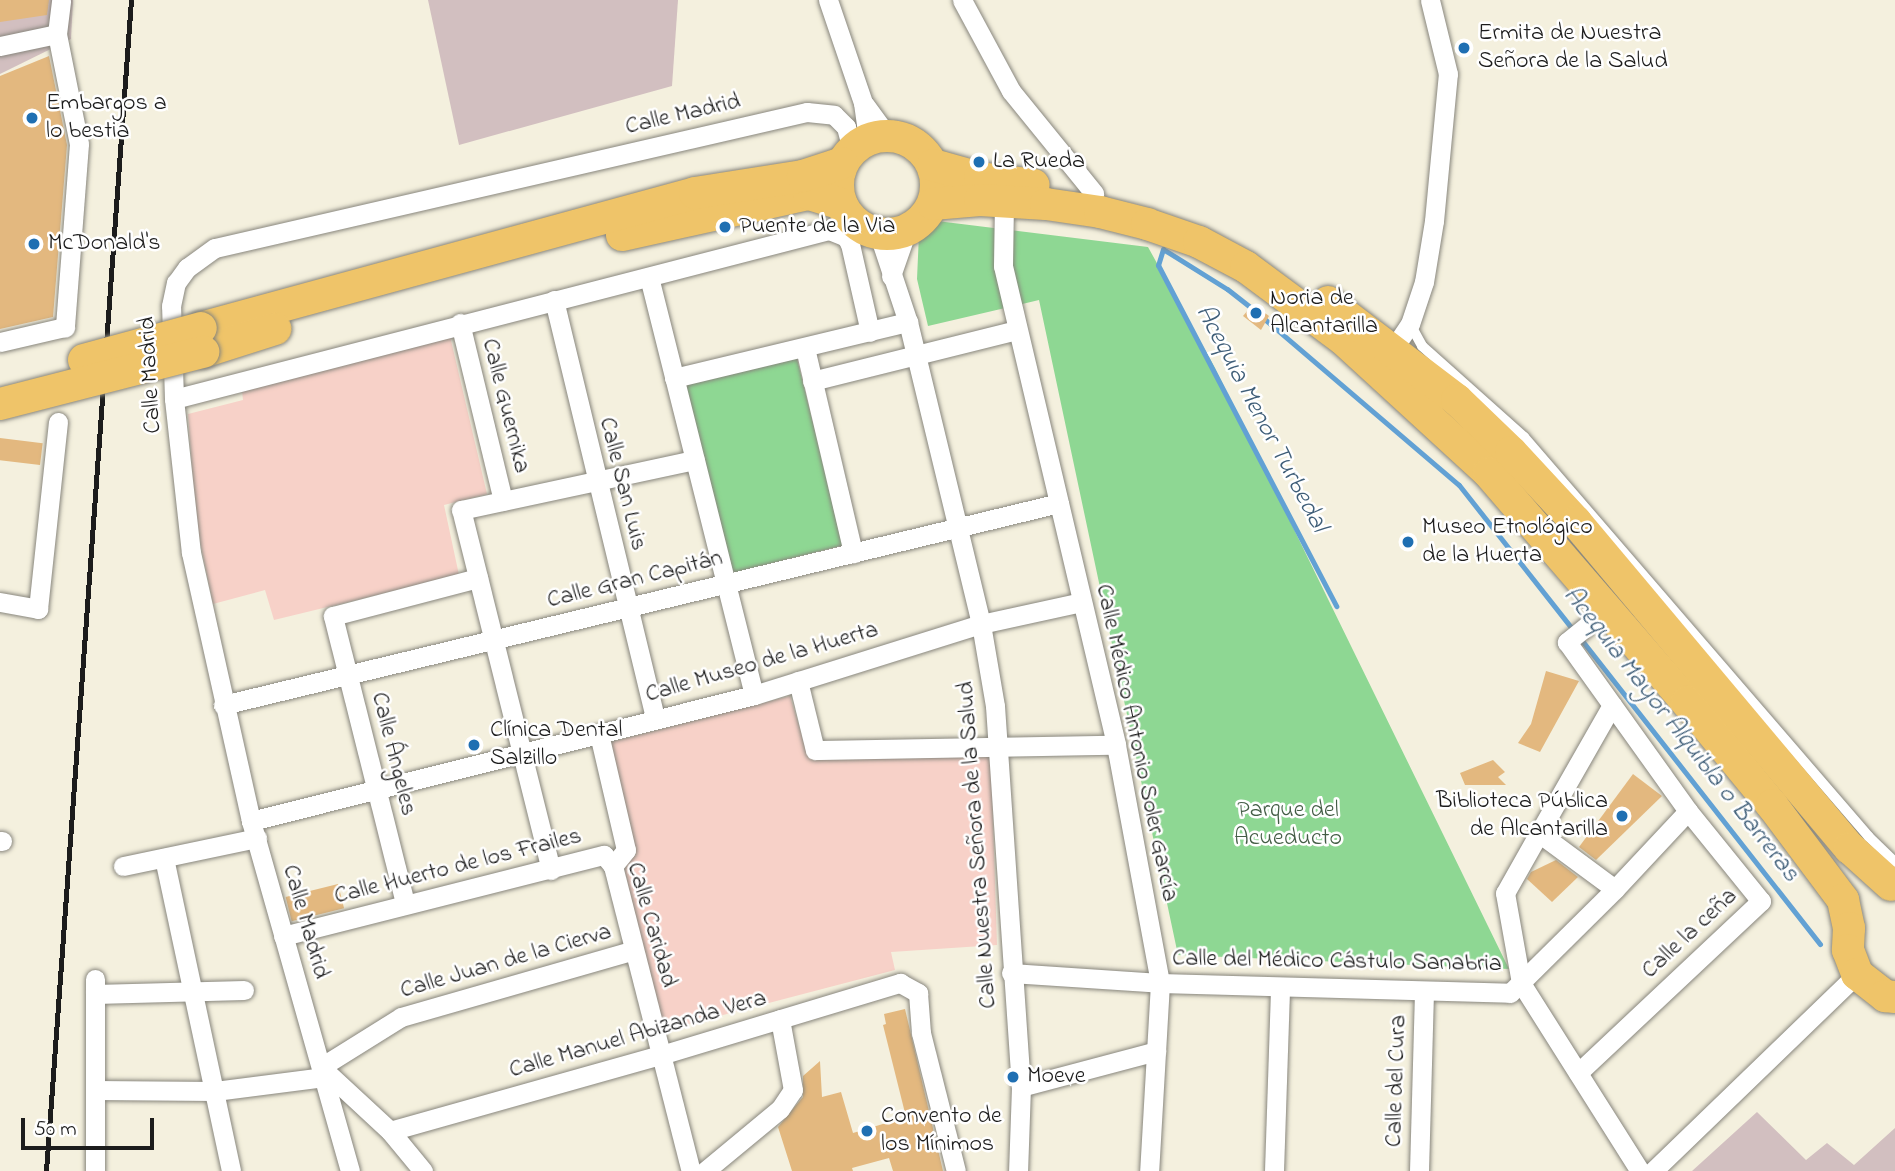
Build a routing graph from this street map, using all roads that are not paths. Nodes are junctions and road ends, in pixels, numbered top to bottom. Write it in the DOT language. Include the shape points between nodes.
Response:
graph roads {
  1 [pos="61,0"];
  2 [pos="828,0"];
  3 [pos="962,0"];
  4 [pos="1430,0"];
  5 [pos="57,34"];
  6 [pos="0,46"];
  7 [pos="862,147"];
  8 [pos="933,165"];
  9 [pos="1094,193"];
  10 [pos="1004,202"];
  11 [pos="841,204"];
  12 [pos="933,204"];
  13 [pos="892,231"];
  14 [pos="891,276"];
  15 [pos="649,277"];
  16 [pos="554,300"];
  17 [pos="908,322"];
  18 [pos="460,323"];
  19 [pos="1017,330"];
  20 [pos="870,332"];
  21 [pos="1401,336"];
  22 [pos="202,340"];
  23 [pos="0,342"];
  24 [pos="804,348"];
  25 [pos="916,355"];
  26 [pos="674,378"];
  27 [pos="812,380"];
  28 [pos="0,383"];
  29 [pos="174,399"];
  30 [pos="0,404"];
  31 [pos="58,422"];
  32 [pos="695,460"];
  33 [pos="595,481"];
  34 [pos="503,501"];
  35 [pos="1059,503"];
  36 [pos="958,528"];
  37 [pos="853,553"];
  38 [pos="478,579"];
  39 [pos="727,583"];
  40 [pos="0,602"];
  41 [pos="1082,603"];
  42 [pos="627,608"];
  43 [pos="1608,609"];
  44 [pos="981,624"];
  45 [pos="494,640"];
  46 [pos="348,675"];
  47 [pos="798,681"];
  48 [pos="754,695"];
  49 [pos="223,705"];
  50 [pos="1612,705"];
  51 [pos="655,719"];
  52 [pos="599,734"];
  53 [pos="1116,745"];
  54 [pos="998,747"];
  55 [pos="522,753"];
  56 [pos="376,789"];
  57 [pos="1688,811"];
  58 [pos="254,830"];
  59 [pos="1539,833"];
  60 [pos="164,858"];
  61 [pos="608,861"];
  62 [pos="123,866"];
  63 [pos="551,870"];
  64 [pos="1894,877"];
  65 [pos="1615,889"];
  66 [pos="405,903"];
  67 [pos="1849,928"];
  68 [pos="283,936"];
  69 [pos="634,950"];
  70 [pos="1011,973"];
  71 [pos="1857,974"];
  72 [pos="1160,983"];
  73 [pos="1521,983"];
  74 [pos="1280,987"];
  75 [pos="193,990"];
  76 [pos="244,990"];
  77 [pos="1424,992"];
  78 [pos="1895,997"];
  79 [pos="780,1019"];
  80 [pos="1156,1051"];
  81 [pos="662,1055"];
  82 [pos="323,1072"];
  83 [pos="1578,1073"];
  84 [pos="1021,1087"];
  85 [pos="95,1090"];
  86 [pos="215,1091"];
  87 [pos="390,1131"];
  88 [pos="95,1171"];
  89 [pos="231,1171"];
  90 [pos="350,1171"];
  91 [pos="423,1171"];
  92 [pos="691,1171"];
  93 [pos="705,1171"];
  94 [pos="956,1171"];
  95 [pos="1018,1171"];
  96 [pos="1149,1171"];
  97 [pos="1274,1171"];
  98 [pos="1419,1171"];
  99 [pos="1640,1171"];
  100 [pos="1653,1171"];
  1 -- 5 [label="street"];
  2 -- 7 [label="street" via="863,103"];
  3 -- 9 [label="street" via="1011,91"];
  4 -- 21 [label="street" via="1448,74 1424,282"];
  5 -- 6 [label="street"];
  5 -- 23 [label="street" via="79,144 65,327"];
  7 -- 8 [label="main road" via="906,139 922,149"];
  7 -- 11 [label="main road" via="837,185"];
  7 -- 22 [label="main road" via="803,176 695,193"];
  7 -- 29 [label="street, Calle Madrid" via="832,114 807,112 215,248 187,268 176,283 171,306"];
  8 -- 9 [label="main road" via="980,178"];
  8 -- 12 [label="main road" via="937,184"];
  9 -- 21 [label="main road" via="1196,222"];
  10 -- 12 [label="main road"];
  10 -- 19 [label="street, Calle Médico Antonio Soler García" via="1003,266"];
  10 -- 43 [label="main road" via="1100,212 1147,223 1199,242 1246,267 1343,339 1489,472"];
  11 -- 13 [label="main road" via="852,220 869,231"];
  11 -- 22 [label="main road" via="809,194 689,218"];
  12 -- 13 [label="main road" via="923,219"];
  13 -- 14 [label="street, Calle Nuestra Señora de la Salud"];
  13 -- 14 [label="street"];
  14 -- 17 [label="street, Calle Nuestra Señora de la Salud"];
  15 -- 16 [label="street"];
  15 -- 20 [label="street" via="829,230 839,232 850,244"];
  15 -- 26 [label="street"];
  16 -- 18 [label="street"];
  16 -- 33 [label="street, Calle San Luis"];
  17 -- 20 [label="street"];
  17 -- 25 [label="street, Calle Nuestra Señora de la Salud"];
  18 -- 29 [label="street"];
  18 -- 34 [label="street, Calle Guernika"];
  19 -- 25 [label="street"];
  19 -- 35 [label="street, Calle Médico Antonio Soler García"];
  20 -- 24 [label="street"];
  21 -- 64 [label="main road" via="1576,522 1850,848"];
  22 -- 28 [label="main road, bridge"];
  22 -- 30 [label="main road, bridge"];
  24 -- 26 [label="street"];
  24 -- 27 [label="street"];
  25 -- 27 [label="street"];
  25 -- 36 [label="street, Calle Nuestra Señora de la Salud"];
  26 -- 32 [label="street"];
  27 -- 37 [label="street"];
  29 -- 49 [label="street, Calle Madrid" via="191,553"];
  31 -- 40 [label="street" via="38,609"];
  32 -- 33 [label="street"];
  32 -- 39 [label="street"];
  33 -- 34 [label="street"];
  33 -- 42 [label="street, Calle San Luis"];
  34 -- 38 [label="street" via="461,510"];
  35 -- 36 [label="street, Calle Gran Capitán"];
  35 -- 41 [label="street, Calle Médico Antonio Soler García"];
  36 -- 37 [label="street, Calle Gran Capitán"];
  36 -- 44 [label="street, Calle Nuestra Señora de la Salud"];
  37 -- 39 [label="street, Calle Gran Capitán"];
  38 -- 45 [label="street"];
  38 -- 46 [label="street, Calle Ángeles" via="333,616"];
  39 -- 42 [label="street, Calle Gran Capitán"];
  39 -- 48 [label="street"];
  41 -- 44 [label="street, Calle Museo de la Huerta"];
  41 -- 53 [label="street, Calle Médico Antonio Soler García"];
  42 -- 45 [label="street, Calle Gran Capitán"];
  42 -- 51 [label="street, Calle San Luis"];
  43 -- 50 [label="street" via="1567,642"];
  43 -- 67 [label="main road" via="1772,805 1843,900"];
  44 -- 47 [label="street, Calle Museo de la Huerta"];
  44 -- 54 [label="street, Calle Nuestra Señora de la Salud"];
  45 -- 46 [label="street, Calle Gran Capitán"];
  45 -- 55 [label="street"];
  46 -- 49 [label="street, Calle Gran Capitán"];
  46 -- 56 [label="street, Calle Ángeles"];
  47 -- 48 [label="street, Calle Museo de la Huerta"];
  47 -- 54 [label="street" via="815,750"];
  48 -- 51 [label="street, Calle Museo de la Huerta"];
  49 -- 58 [label="street, Calle Madrid"];
  50 -- 57 [label="street"];
  50 -- 59 [label="street"];
  51 -- 52 [label="street, Calle Museo de la Huerta"];
  52 -- 55 [label="street, Calle Museo de la Huerta"];
  52 -- 61 [label="street" via="626,850"];
  53 -- 54 [label="street"];
  53 -- 72 [label="street, Calle Médico Antonio Soler García"];
  54 -- 70 [label="street, Calle Nuestra Señora de la Salud"];
  55 -- 56 [label="street, Calle Museo de la Huerta"];
  55 -- 63 [label="street"];
  56 -- 58 [label="street, Calle Museo de la Huerta"];
  56 -- 66 [label="street, Calle Ángeles"];
  57 -- 65 [label="street"];
  57 -- 83 [label="street, Calle la ceña" via="1761,901"];
  58 -- 60 [label="street, Calle Museo de la Huerta"];
  58 -- 68 [label="street, Calle Madrid"];
  59 -- 65 [label="street"];
  59 -- 73 [label="street" via="1505,892"];
  60 -- 62 [label="street, Calle Museo de la Huerta"];
  60 -- 75 [label="street"];
  61 -- 63 [label="street, Calle Huerto de los Frailes"];
  61 -- 69 [label="street, Calle Caridad"];
  63 -- 66 [label="street, Calle Huerto de los Frailes"];
  64 -- 67 [label="main road" via="1857,909"];
  65 -- 73 [label="street"];
  66 -- 68 [label="street, Calle Huerto de los Frailes"];
  67 -- 71 [label="main road" via="1847,950"];
  68 -- 82 [label="street, Calle Madrid"];
  69 -- 81 [label="street, Calle Caridad"];
  69 -- 82 [label="street, Calle Juan de la Cierva" via="401,1017"];
  70 -- 72 [label="street, Calle del Médico Cástulo Sanabria"];
  70 -- 84 [label="street, Calle Nuestra Señora de la Salud"];
  71 -- 78 [label="main road" via="1885,996"];
  71 -- 100 [label="street"];
  72 -- 74 [label="street, Calle del Médico Cástulo Sanabria"];
  72 -- 80 [label="street, Calle Médico Antonio Soler García"];
  73 -- 77 [label="street, Calle del Médico Cástulo Sanabria" via="1510,993"];
  73 -- 83 [label="street, Calle del Médico Cástulo Sanabria"];
  74 -- 77 [label="street, Calle del Médico Cástulo Sanabria"];
  74 -- 97 [label="street"];
  75 -- 76 [label="street"];
  75 -- 85 [label="street" via="95,987"];
  75 -- 86 [label="street"];
  77 -- 98 [label="street, Calle del Cura"];
  79 -- 81 [label="street, Calle Manuel Abizanda Vera"];
  79 -- 93 [label="street" via="793,1090 780,1109"];
  79 -- 94 [label="street, Calle Manuel Abizanda Vera" via="900,983 918,993 921,1032"];
  80 -- 84 [label="street"];
  80 -- 96 [label="street, Calle Médico Antonio Soler García"];
  81 -- 87 [label="street, Calle Manuel Abizanda Vera"];
  81 -- 92 [label="street, Calle Caridad"];
  82 -- 86 [label="street"];
  82 -- 87 [label="street"];
  82 -- 90 [label="street, Calle Madrid"];
  83 -- 99 [label="street, Calle del Médico Cástulo Sanabria"];
  84 -- 95 [label="street, Calle Nuestra Señora de la Salud"];
  85 -- 86 [label="street"];
  85 -- 88 [label="street"];
  86 -- 89 [label="street"];
  87 -- 91 [label="street"];
}
